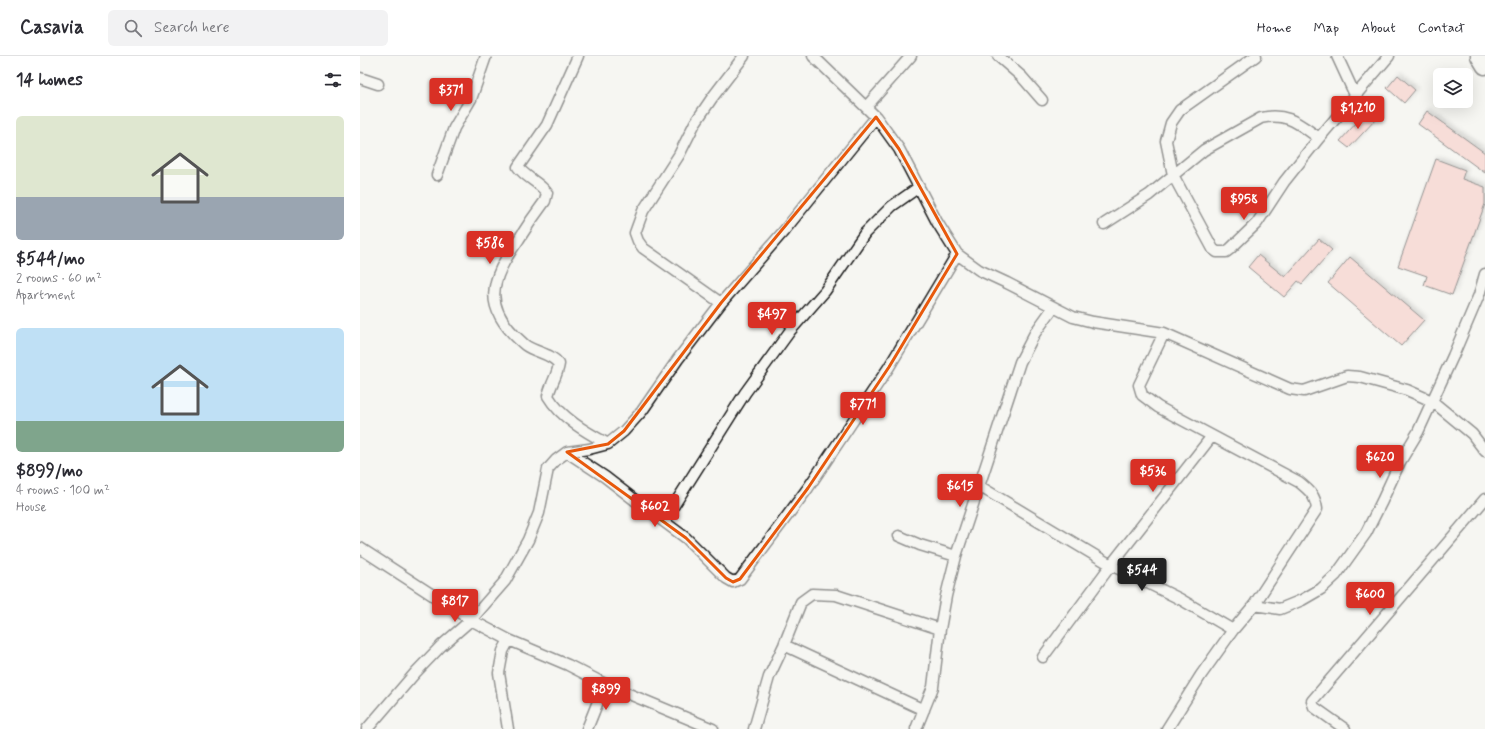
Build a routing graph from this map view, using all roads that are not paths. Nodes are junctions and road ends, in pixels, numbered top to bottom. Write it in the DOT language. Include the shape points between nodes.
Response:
graph roads {
  1 [pos="486,56"];
  2 [pos="578,56"];
  3 [pos="744,56"];
  4 [pos="813,56"];
  5 [pos="911,56"];
  6 [pos="998,56"];
  7 [pos="1256,56"];
  8 [pos="1338,56"];
  9 [pos="1389,56"];
  10 [pos="1479,56"];
  11 [pos="1485,66"];
  12 [pos="360,78"];
  13 [pos="378,84"];
  14 [pos="1355,95"];
  15 [pos="1042,100"];
  16 [pos="866,107"];
  17 [pos="876,117"];
  18 [pos="1319,138"];
  19 [pos="437,175"];
  20 [pos="1173,175"];
  21 [pos="919,187"];
  22 [pos="1104,224"];
  23 [pos="957,254"];
  24 [pos="1485,274"];
  25 [pos="721,303"];
  26 [pos="1053,308"];
  27 [pos="1164,333"];
  28 [pos="1432,401"];
  29 [pos="1212,436"];
  30 [pos="608,444"];
  31 [pos="1485,451"];
  32 [pos="567,452"];
  33 [pos="979,486"];
  34 [pos="1485,499"];
  35 [pos="664,521"];
  36 [pos="899,536"];
  37 [pos="360,548"];
  38 [pos="956,556"];
  39 [pos="1111,565"];
  40 [pos="1254,604"];
  41 [pos="471,620"];
  42 [pos="940,629"];
  43 [pos="1233,630"];
  44 [pos="509,640"];
  45 [pos="784,645"];
  46 [pos="1042,658"];
  47 [pos="605,684"];
  48 [pos="924,710"];
  49 [pos="701,727"];
  50 [pos="918,728"];
  51 [pos="366,729"];
  52 [pos="508,729"];
  53 [pos="587,729"];
  54 [pos="712,729"];
  55 [pos="754,729"];
  56 [pos="1167,729"];
  57 [pos="1345,729"];
  1 -- 19 [label="street" via="471,99 454,128"];
  2 -- 30 [label="street" via="547,125 518,167 547,193 545,201 504,260 495,283 494,296 496,308 505,324 526,345 555,358 559,364 548,396 554,407 589,434"];
  3 -- 25 [label="street" via="695,123 679,155 643,211 635,232 643,248"];
  4 -- 16 [label="street"];
  5 -- 16 [label="street"];
  6 -- 15 [label="street" via="1022,77"];
  7 -- 20 [label="street" via="1180,110 1171,123 1166,141"];
  8 -- 14 [label="street"];
  9 -- 14 [label="street"];
  10 -- 11 [label="highway"];
  12 -- 13 [label="street"];
  14 -- 18 [label="street"];
  16 -- 17 [label="street"];
  17 -- 21 [label="street" via="899,149"];
  17 -- 25 [label="street" via="783,232"];
  18 -- 20 [label="street" via="1284,116 1261,118 1204,150"];
  18 -- 20 [label="street" via="1284,182 1257,223 1226,252 1217,252 1213,249"];
  20 -- 22 [label="street" via="1149,195"];
  21 -- 23 [label="street"];
  21 -- 35 [label="street" via="892,206 865,233 825,291 790,331 745,393"];
  23 -- 26 [label="street" via="979,270"];
  23 -- 35 [label="street" via="889,367 808,488 740,579 733,582 726,578 686,538"];
  24 -- 28 [label="street" via="1479,295"];
  25 -- 30 [label="street" via="642,411"];
  26 -- 27 [label="street" via="1093,322"];
  26 -- 33 [label="street" via="1035,333 1020,362"];
  27 -- 28 [label="street" via="1290,389 1304,391 1347,376 1407,390"];
  27 -- 29 [label="street" via="1138,385 1142,395 1158,407"];
  28 -- 31 [label="street" via="1472,434"];
  28 -- 40 [label="street" via="1366,533 1336,575 1321,589 1280,609"];
  29 -- 39 [label="street"];
  29 -- 40 [label="street" via="1299,482 1315,499 1317,509"];
  30 -- 32 [label="street"];
  32 -- 35 [label="street"];
  32 -- 41 [label="street" via="548,469 539,513 515,564 505,580"];
  33 -- 38 [label="street"];
  33 -- 39 [label="street"];
  34 -- 57 [label="street" via="1312,701 1314,707"];
  36 -- 38 [label="street"];
  37 -- 41 [label="street"];
  38 -- 42 [label="street"];
  39 -- 43 [label="street" via="1180,599"];
  39 -- 46 [label="street"];
  40 -- 43 [label="street"];
  41 -- 44 [label="street"];
  41 -- 51 [label="street" via="441,646"];
  42 -- 45 [label="street" via="836,595 812,594 801,602"];
  42 -- 48 [label="street" via="933,687"];
  43 -- 56 [label="street"];
  44 -- 47 [label="street"];
  44 -- 52 [label="street" via="503,650 499,673"];
  45 -- 48 [label="street"];
  45 -- 55 [label="street" via="769,677"];
  47 -- 49 [label="street"];
  47 -- 53 [label="street"];
  48 -- 50 [label="street"];
  49 -- 54 [label="street"];
}
